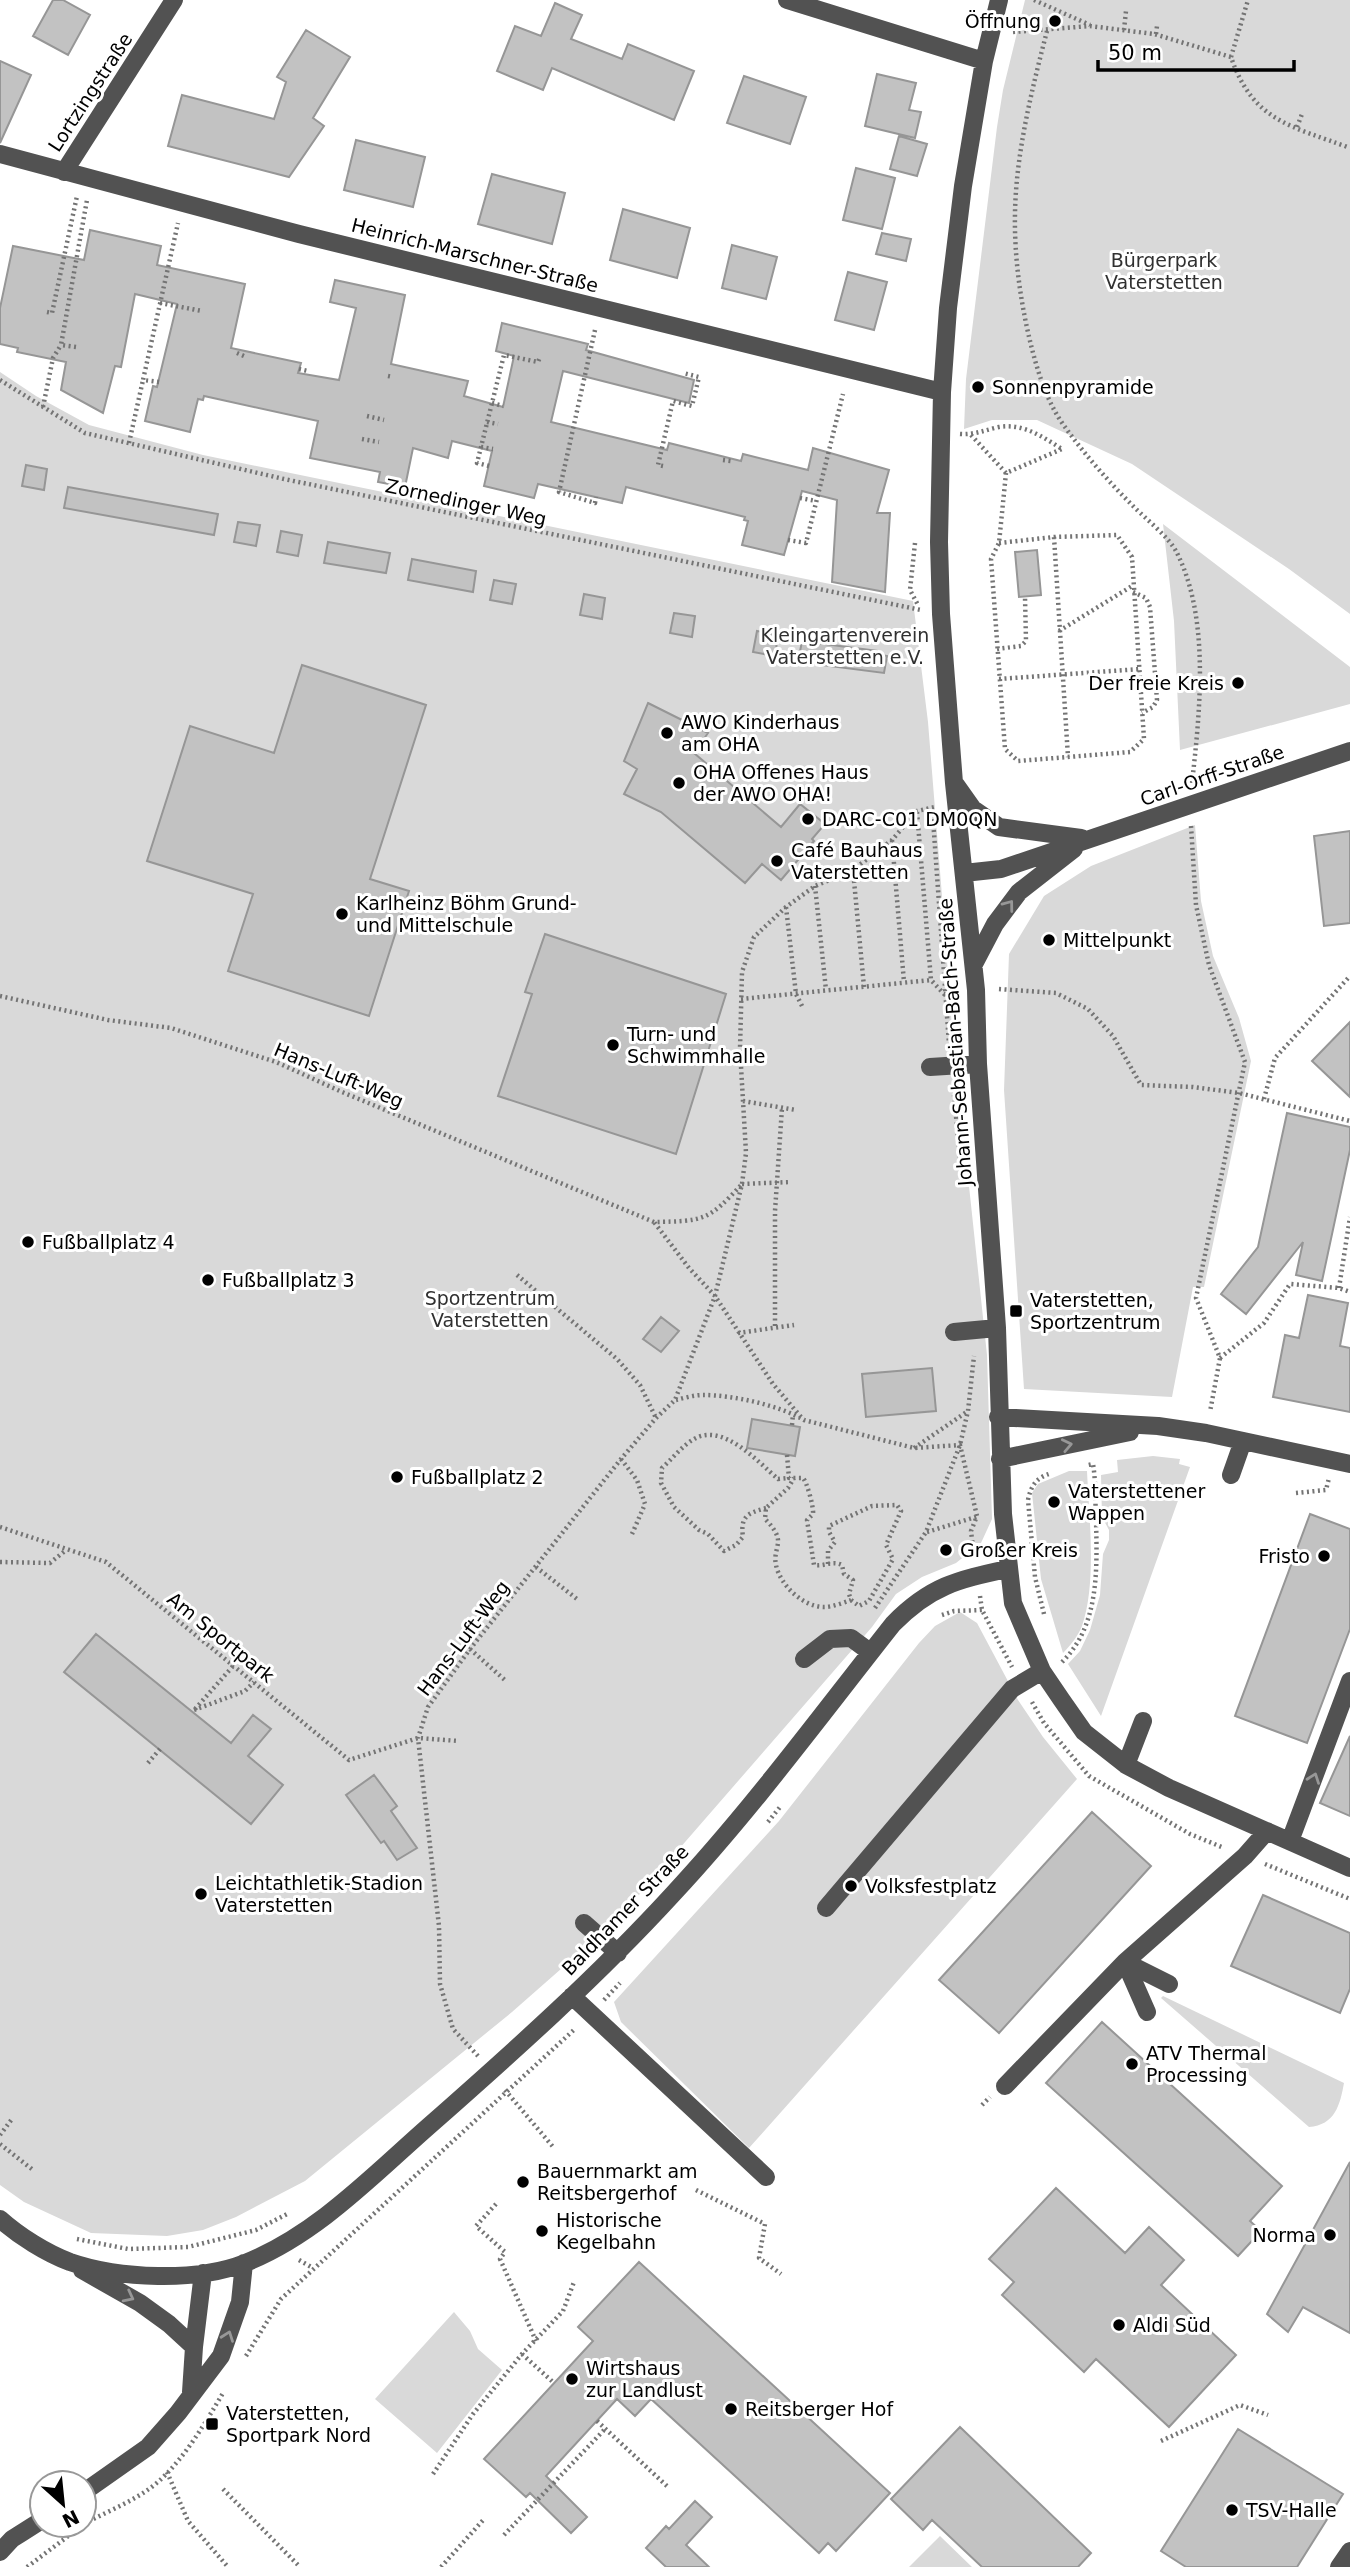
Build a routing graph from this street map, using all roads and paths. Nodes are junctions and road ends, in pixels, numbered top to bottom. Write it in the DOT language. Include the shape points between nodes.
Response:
graph roads {
  1 [pos="174,0"];
  2 [pos="787,0"];
  3 [pos="999,0"];
  4 [pos="1034,0"];
  5 [pos="1248,0"];
  6 [pos="1126,11"];
  7 [pos="1090,26"];
  8 [pos="1157,26"];
  9 [pos="1047,30"];
  10 [pos="1124,30"];
  11 [pos="1013,32"];
  12 [pos="1156,34"];
  13 [pos="1231,57"];
  14 [pos="984,61"];
  15 [pos="1302,114"];
  16 [pos="1297,127"];
  17 [pos="1350,148"];
  18 [pos="0,154"];
  19 [pos="64,172"];
  20 [pos="77,196"];
  21 [pos="87,199"];
  22 [pos="178,222"];
  23 [pos="160,303"];
  24 [pos="202,311"];
  25 [pos="47,312"];
  26 [pos="595,330"];
  27 [pos="61,345"];
  28 [pos="76,347"];
  29 [pos="237,354"];
  30 [pos="244,356"];
  31 [pos="540,357"];
  32 [pos="299,369"];
  33 [pos="308,370"];
  34 [pos="683,373"];
  35 [pos="0,380"];
  36 [pos="143,380"];
  37 [pos="159,383"];
  38 [pos="942,392"];
  39 [pos="843,394"];
  40 [pos="492,403"];
  41 [pos="503,406"];
  42 [pos="43,407"];
  43 [pos="367,416"];
  44 [pos="384,419"];
  45 [pos="487,422"];
  46 [pos="498,424"];
  47 [pos="941,434"];
  48 [pos="971,435"];
  49 [pos="362,439"];
  50 [pos="379,442"];
  51 [pos="129,443"];
  52 [pos="481,447"];
  53 [pos="493,449"];
  54 [pos="723,460"];
  55 [pos="731,461"];
  56 [pos="489,466"];
  57 [pos="663,466"];
  58 [pos="1006,474"];
  59 [pos="596,497"];
  60 [pos="800,498"];
  61 [pos="816,501"];
  62 [pos="1054,537"];
  63 [pos="788,540"];
  64 [pos="999,543"];
  65 [pos="1133,589"];
  66 [pos="1025,597"];
  67 [pos="941,614"];
  68 [pos="1058,632"];
  69 [pos="997,649"];
  70 [pos="1140,669"];
  71 [pos="1063,675"];
  72 [pos="999,679"];
  73 [pos="1142,713"];
  74 [pos="1350,751"];
  75 [pos="1068,757"];
  76 [pos="954,783"];
  77 [pos="956,803"];
  78 [pos="1190,804"];
  79 [pos="917,811"];
  80 [pos="1088,839"];
  81 [pos="892,840"];
  82 [pos="853,870"];
  83 [pos="964,873"];
  84 [pos="816,886"];
  85 [pos="786,906"];
  86 [pos="974,964"];
  87 [pos="1350,976"];
  88 [pos="931,981"];
  89 [pos="904,982"];
  90 [pos="864,986"];
  91 [pos="999,989"];
  92 [pos="826,990"];
  93 [pos="955,993"];
  94 [pos="796,994"];
  95 [pos="0,996"];
  96 [pos="741,999"];
  97 [pos="803,1008"];
  98 [pos="978,1064"];
  99 [pos="930,1067"];
  100 [pos="1239,1093"];
  101 [pos="1264,1099"];
  102 [pos="743,1101"];
  103 [pos="782,1108"];
  104 [pos="796,1110"];
  105 [pos="1350,1121"];
  106 [pos="777,1182"];
  107 [pos="791,1182"];
  108 [pos="742,1184"];
  109 [pos="1350,1217"];
  110 [pos="654,1222"];
  111 [pos="517,1275"];
  112 [pos="1339,1288"];
  113 [pos="1350,1292"];
  114 [pos="715,1297"];
  115 [pos="794,1325"];
  116 [pos="775,1326"];
  117 [pos="996,1328"];
  118 [pos="976,1329"];
  119 [pos="954,1332"];
  120 [pos="738,1333"];
  121 [pos="1220,1358"];
  122 [pos="675,1400"];
  123 [pos="1211,1404"];
  124 [pos="968,1411"];
  125 [pos="793,1414"];
  126 [pos="998,1417"];
  127 [pos="656,1418"];
  128 [pos="804,1420"];
  129 [pos="792,1425"];
  130 [pos="1158,1426"];
  131 [pos="1243,1441"];
  132 [pos="960,1445"];
  133 [pos="914,1448"];
  134 [pos="788,1455"];
  135 [pos="621,1459"];
  136 [pos="1000,1460"];
  137 [pos="1350,1464"];
  138 [pos="1082,1466"];
  139 [pos="1060,1471"];
  140 [pos="1231,1475"];
  141 [pos="791,1478"];
  142 [pos="1326,1490"];
  143 [pos="1296,1493"];
  144 [pos="766,1507"];
  145 [pos="1003,1514"];
  146 [pos="977,1516"];
  147 [pos="0,1527"];
  148 [pos="926,1532"];
  149 [pos="632,1534"];
  150 [pos="67,1549"];
  151 [pos="0,1562"];
  152 [pos="828,1564"];
  153 [pos="536,1567"];
  154 [pos="1007,1569"];
  155 [pos="976,1576"];
  156 [pos="577,1599"];
  157 [pos="851,1600"];
  158 [pos="1045,1621"];
  159 [pos="851,1638"];
  160 [pos="470,1649"];
  161 [pos="870,1652"];
  162 [pos="1059,1652"];
  163 [pos="804,1659"];
  164 [pos="1063,1662"];
  165 [pos="233,1665"];
  166 [pos="1042,1671"];
  167 [pos="506,1681"];
  168 [pos="1350,1681"];
  169 [pos="254,1682"];
  170 [pos="1143,1721"];
  171 [pos="418,1738"];
  172 [pos="460,1741"];
  173 [pos="160,1749"];
  174 [pos="148,1763"];
  175 [pos="1126,1765"];
  176 [pos="1267,1831"];
  177 [pos="1290,1842"];
  178 [pos="1350,1868"];
  179 [pos="826,1908"];
  180 [pos="584,1923"];
  181 [pos="618,1953"];
  182 [pos="1125,1962"];
  183 [pos="1169,1984"];
  184 [pos="572,1996"];
  185 [pos="1147,2012"];
  186 [pos="477,2055"];
  187 [pos="467,2064"];
  188 [pos="492,2070"];
  189 [pos="1005,2086"];
  190 [pos="12,2119"];
  191 [pos="0,2135"];
  192 [pos="0,2144"];
  193 [pos="554,2148"];
  194 [pos="33,2170"];
  195 [pos="766,2177"];
  196 [pos="696,2190"];
  197 [pos="496,2204"];
  198 [pos="292,2211"];
  199 [pos="0,2219"];
  200 [pos="65,2237"];
  201 [pos="71,2262"];
  202 [pos="244,2263"];
  203 [pos="204,2273"];
  204 [pos="781,2274"];
  205 [pos="574,2282"];
  206 [pos="536,2341"];
  207 [pos="194,2347"];
  208 [pos="522,2354"];
  209 [pos="554,2382"];
  210 [pos="191,2392"];
  211 [pos="1268,2415"];
  212 [pos="597,2421"];
  213 [pos="605,2429"];
  214 [pos="1161,2441"];
  215 [pos="167,2472"];
  216 [pos="433,2474"];
  217 [pos="98,2483"];
  218 [pos="668,2487"];
  219 [pos="223,2489"];
  220 [pos="485,2518"];
  221 [pos="28,2528"];
  222 [pos="504,2535"];
  223 [pos="64,2539"];
  224 [pos="1350,2551"];
  225 [pos="0,2552"];
  226 [pos="27,2567"];
  227 [pos="228,2567"];
  228 [pos="300,2567"];
  229 [pos="441,2567"];
  230 [pos="1339,2567"];
  1 -- 19 [label="street, Lortzingstraße"];
  2 -- 14 [label="street"];
  3 -- 14 [label="street, Johann-Sebastian-Bach-Straße"];
  4 -- 7 [label="path"];
  5 -- 13 [label="path"];
  6 -- 10 [label="path"];
  7 -- 9 [label="path"];
  7 -- 10 [label="path"];
  8 -- 12 [label="path"];
  9 -- 11 [label="path"];
  9 -- 78 [label="path" via="1015,213 1024,320 1048,397 1062,424 1177,551 1190,588 1199,636"];
  10 -- 12 [label="path"];
  12 -- 13 [label="path"];
  13 -- 16 [label="path" via="1250,97 1268,113"];
  14 -- 38 [label="street, Johann-Sebastian-Bach-Straße" via="956,240"];
  15 -- 16 [label="path"];
  16 -- 17 [label="path"];
  18 -- 19 [label="street, Heinrich-Marschner-Straße"];
  19 -- 38 [label="street, Heinrich-Marschner-Straße"];
  20 -- 25 [label="path" via="52,313"];
  21 -- 27 [label="path"];
  22 -- 23 [label="path"];
  23 -- 24 [label="path"];
  23 -- 36 [label="path"];
  26 -- 59 [label="path" via="559,492 595,503"];
  27 -- 28 [label="path"];
  27 -- 42 [label="path" via="53,358"];
  29 -- 30 [label="path"];
  31 -- 40 [label="path" via="538,362 504,355"];
  32 -- 33 [label="path"];
  34 -- 57 [label="path" via="699,377 692,406 673,401 658,465"];
  35 -- 42 [label="path, Zornedinger Weg"];
  36 -- 37 [label="path"];
  36 -- 51 [label="path"];
  38 -- 47 [label="street, Johann-Sebastian-Bach-Straße"];
  39 -- 61 [label="path"];
  40 -- 41 [label="path"];
  40 -- 45 [label="path"];
  42 -- 51 [label="path, Zornedinger Weg" via="85,433"];
  43 -- 44 [label="path"];
  45 -- 46 [label="path"];
  45 -- 52 [label="path"];
  47 -- 48 [label="path"];
  47 -- 67 [label="street, Johann-Sebastian-Bach-Straße"];
  48 -- 58 [label="path"];
  48 -- 58 [label="path" via="1003,426 1033,431 1062,449"];
  49 -- 50 [label="path"];
  51 -- 67 [label="path, Zornedinger Weg"];
  52 -- 53 [label="path"];
  52 -- 56 [label="path" via="477,463"];
  54 -- 55 [label="path"];
  58 -- 64 [label="path"];
  60 -- 61 [label="path"];
  61 -- 63 [label="path" via="806,543"];
  62 -- 64 [label="path"];
  62 -- 65 [label="path" via="1117,535 1132,557"];
  62 -- 68 [label="path"];
  64 -- 69 [label="path" via="991,559"];
  65 -- 68 [label="path"];
  65 -- 70 [label="path"];
  65 -- 73 [label="path" via="1150,607 1157,700"];
  66 -- 69 [label="path" via="1026,641"];
  67 -- 76 [label="street, Johann-Sebastian-Bach-Straße"];
  68 -- 71 [label="path"];
  69 -- 72 [label="path"];
  70 -- 71 [label="path"];
  70 -- 73 [label="path"];
  71 -- 72 [label="path"];
  71 -- 75 [label="path"];
  72 -- 75 [label="path" via="1005,749 1018,761"];
  73 -- 75 [label="path" via="1144,739 1130,752"];
  74 -- 78 [label="street, Carl-Orff-Straße"];
  76 -- 77 [label="street, Johann-Sebastian-Bach-Straße"];
  76 -- 80 [label="street, Carl-Orff-Straße" via="973,809 999,827"];
  77 -- 79 [label="path"];
  77 -- 83 [label="street, Johann-Sebastian-Bach-Straße"];
  78 -- 80 [label="street, Carl-Orff-Straße"];
  78 -- 100 [label="path" via="1196,905 1209,965 1245,1062"];
  79 -- 81 [label="path, Hans-Luft-Weg"];
  79 -- 88 [label="path"];
  80 -- 83 [label="street, Carl-Orff-Straße" via="1001,869"];
  86 -- 80 [label="street, Carl-Orff-Straße, one-way" via="1019,892"];
  81 -- 82 [label="path, Hans-Luft-Weg"];
  81 -- 89 [label="path"];
  82 -- 84 [label="path, Hans-Luft-Weg"];
  82 -- 90 [label="path"];
  83 -- 86 [label="street, Johann-Sebastian-Bach-Straße"];
  84 -- 85 [label="path, Hans-Luft-Weg"];
  84 -- 92 [label="path"];
  85 -- 94 [label="path"];
  85 -- 96 [label="path, Hans-Luft-Weg" via="754,937 742,972"];
  86 -- 98 [label="street, Johann-Sebastian-Bach-Straße"];
  87 -- 101 [label="path" via="1275,1058"];
  88 -- 89 [label="path"];
  88 -- 93 [label="path" via="944,994"];
  89 -- 90 [label="path"];
  90 -- 92 [label="path"];
  91 -- 100 [label="path" via="1056,993 1088,1009 1113,1036 1141,1085"];
  92 -- 94 [label="path"];
  94 -- 96 [label="path"];
  94 -- 97 [label="path"];
  95 -- 110 [label="path, Hans-Luft-Weg" via="108,1020 171,1028 276,1062"];
  96 -- 102 [label="path, Hans-Luft-Weg"];
  98 -- 99 [label="street"];
  98 -- 117 [label="street, Johann-Sebastian-Bach-Straße"];
  100 -- 101 [label="path"];
  100 -- 121 [label="path" via="1196,1298"];
  101 -- 105 [label="path"];
  102 -- 103 [label="path"];
  102 -- 108 [label="path, Hans-Luft-Weg" via="746,1153"];
  103 -- 104 [label="path"];
  103 -- 106 [label="path"];
  106 -- 107 [label="path"];
  106 -- 108 [label="path"];
  106 -- 116 [label="path"];
  108 -- 110 [label="path, Hans-Luft-Weg" via="717,1211 692,1221"];
  108 -- 114 [label="path, Hans-Luft-Weg"];
  109 -- 112 [label="path"];
  110 -- 114 [label="path"];
  111 -- 127 [label="path" via="617,1359 640,1385"];
  112 -- 113 [label="path"];
  112 -- 121 [label="path" via="1290,1284 1265,1323"];
  114 -- 120 [label="path"];
  114 -- 122 [label="path, Hans-Luft-Weg"];
  115 -- 116 [label="path"];
  116 -- 120 [label="path"];
  117 -- 118 [label="street"];
  117 -- 126 [label="street, Johann-Sebastian-Bach-Straße"];
  118 -- 119 [label="street"];
  118 -- 124 [label="path"];
  120 -- 128 [label="path"];
  121 -- 123 [label="path"];
  122 -- 125 [label="path" via="701,1394"];
  122 -- 127 [label="path, Hans-Luft-Weg"];
  124 -- 132 [label="path"];
  124 -- 133 [label="path"];
  125 -- 128 [label="path"];
  125 -- 129 [label="path"];
  126 -- 130 [label="street"];
  126 -- 136 [label="street, Johann-Sebastian-Bach-Straße"];
  127 -- 135 [label="path, Hans-Luft-Weg"];
  128 -- 133 [label="path"];
  130 -- 131 [label="street"];
  136 -- 130 [label="street, one-way"];
  131 -- 137 [label="street"];
  131 -- 140 [label="street"];
  132 -- 133 [label="path"];
  132 -- 146 [label="path"];
  132 -- 148 [label="path"];
  134 -- 141 [label="path"];
  135 -- 149 [label="path" via="637,1480 645,1504"];
  135 -- 153 [label="path, Hans-Luft-Weg"];
  136 -- 145 [label="street, Johann-Sebastian-Bach-Straße"];
  138 -- 164 [label="path" via="1093,1464 1094,1469 1094,1593 1086,1628"];
  139 -- 158 [label="path" via="1039,1478 1028,1500 1035,1577"];
  141 -- 144 [label="path" via="788,1488"];
  141 -- 144 [label="path" via="778,1479 731,1441 714,1434 695,1438 662,1468 661,1483 674,1507 724,1550 743,1537 741,1525 746,1516"];
  141 -- 152 [label="path" via="807,1482 814,1508 807,1520 814,1565"];
  142 -- 143 [label="path"];
  144 -- 157 [label="path" via="765,1519 775,1530 778,1543 775,1563 790,1590 807,1603 823,1607"];
  145 -- 146 [label="path"];
  145 -- 154 [label="street, Johann-Sebastian-Bach-Straße"];
  146 -- 148 [label="path"];
  146 -- 155 [label="path" via="971,1531"];
  147 -- 150 [label="path, Am Sportpark"];
  148 -- 159 [label="path"];
  150 -- 151 [label="path" via="50,1563"];
  150 -- 165 [label="path, Am Sportpark" via="106,1562"];
  152 -- 157 [label="path" via="842,1564 844,1574 853,1580"];
  152 -- 157 [label="path" via="828,1551 835,1542 829,1526 872,1506 897,1505 901,1511 886,1545 893,1559 869,1601 859,1606"];
  153 -- 156 [label="path"];
  153 -- 160 [label="path, Hans-Luft-Weg"];
  154 -- 155 [label="street, Baldhamer Straße"];
  154 -- 166 [label="street, Johann-Sebastian-Bach-Straße" via="1013,1603"];
  155 -- 161 [label="street, Baldhamer Straße" via="950,1583 912,1604"];
  159 -- 161 [label="street"];
  159 -- 163 [label="street" via="830,1639"];
  160 -- 167 [label="path"];
  160 -- 171 [label="path, Hans-Luft-Weg" via="428,1707"];
  161 -- 181 [label="street, Baldhamer Straße" via="727,1833"];
  162 -- 164 [label="path"];
  164 -- 166 [label="path"];
  165 -- 169 [label="path, Am Sportpark"];
  165 -- 169 [label="path" via="193,1711 245,1691"];
  166 -- 175 [label="street, Johann-Sebastian-Bach-Straße" via="1084,1732"];
  166 -- 179 [label="street" via="1012,1689"];
  177 -- 168 [label="street, one-way"];
  169 -- 171 [label="path, Am Sportpark" via="349,1760"];
  170 -- 175 [label="street"];
  171 -- 172 [label="path"];
  171 -- 186 [label="path, Hans-Luft-Weg" via="439,1926 440,1984 453,2029"];
  173 -- 174 [label="path"];
  175 -- 176 [label="street, Johann-Sebastian-Bach-Straße"];
  176 -- 177 [label="street, Johann-Sebastian-Bach-Straße"];
  176 -- 182 [label="street"];
  177 -- 178 [label="street, Johann-Sebastian-Bach-Straße"];
  180 -- 181 [label="street"];
  181 -- 184 [label="street, Baldhamer Straße"];
  182 -- 183 [label="street"];
  182 -- 185 [label="street"];
  182 -- 189 [label="street"];
  184 -- 188 [label="street, Baldhamer Straße"];
  184 -- 195 [label="street"];
  186 -- 187 [label="path"];
  186 -- 188 [label="path, Hans-Luft-Weg"];
  188 -- 193 [label="path, Hans-Luft-Weg"];
  188 -- 202 [label="street, Baldhamer Straße" via="322,2218 278,2248"];
  190 -- 191 [label="path"];
  192 -- 194 [label="path"];
  196 -- 204 [label="path" via="765,2224 760,2258"];
  197 -- 206 [label="path" via="476,2226 505,2252 500,2259"];
  198 -- 200 [label="path" via="256,2230 188,2247 128,2249"];
  199 -- 201 [label="street"];
  201 -- 203 [label="street, Baldhamer Straße" via="134,2274"];
  201 -- 207 [label="street, one-way" via="140,2302"];
  202 -- 203 [label="street, Baldhamer Straße"];
  210 -- 202 [label="street, one-way" via="221,2356 240,2302"];
  203 -- 207 [label="street"];
  205 -- 206 [label="path" via="563,2311"];
  206 -- 208 [label="path"];
  207 -- 210 [label="street"];
  208 -- 209 [label="path"];
  208 -- 216 [label="path" via="473,2414"];
  210 -- 217 [label="street" via="148,2447"];
  211 -- 214 [label="path" via="1240,2405"];
  212 -- 213 [label="path"];
  213 -- 218 [label="path"];
  213 -- 222 [label="path"];
  215 -- 227 [label="path" via="188,2521"];
  219 -- 228 [label="path"];
  220 -- 229 [label="path"];
  221 -- 225 [label="street"];
  223 -- 226 [label="path"];
  224 -- 230 [label="street"];
}
